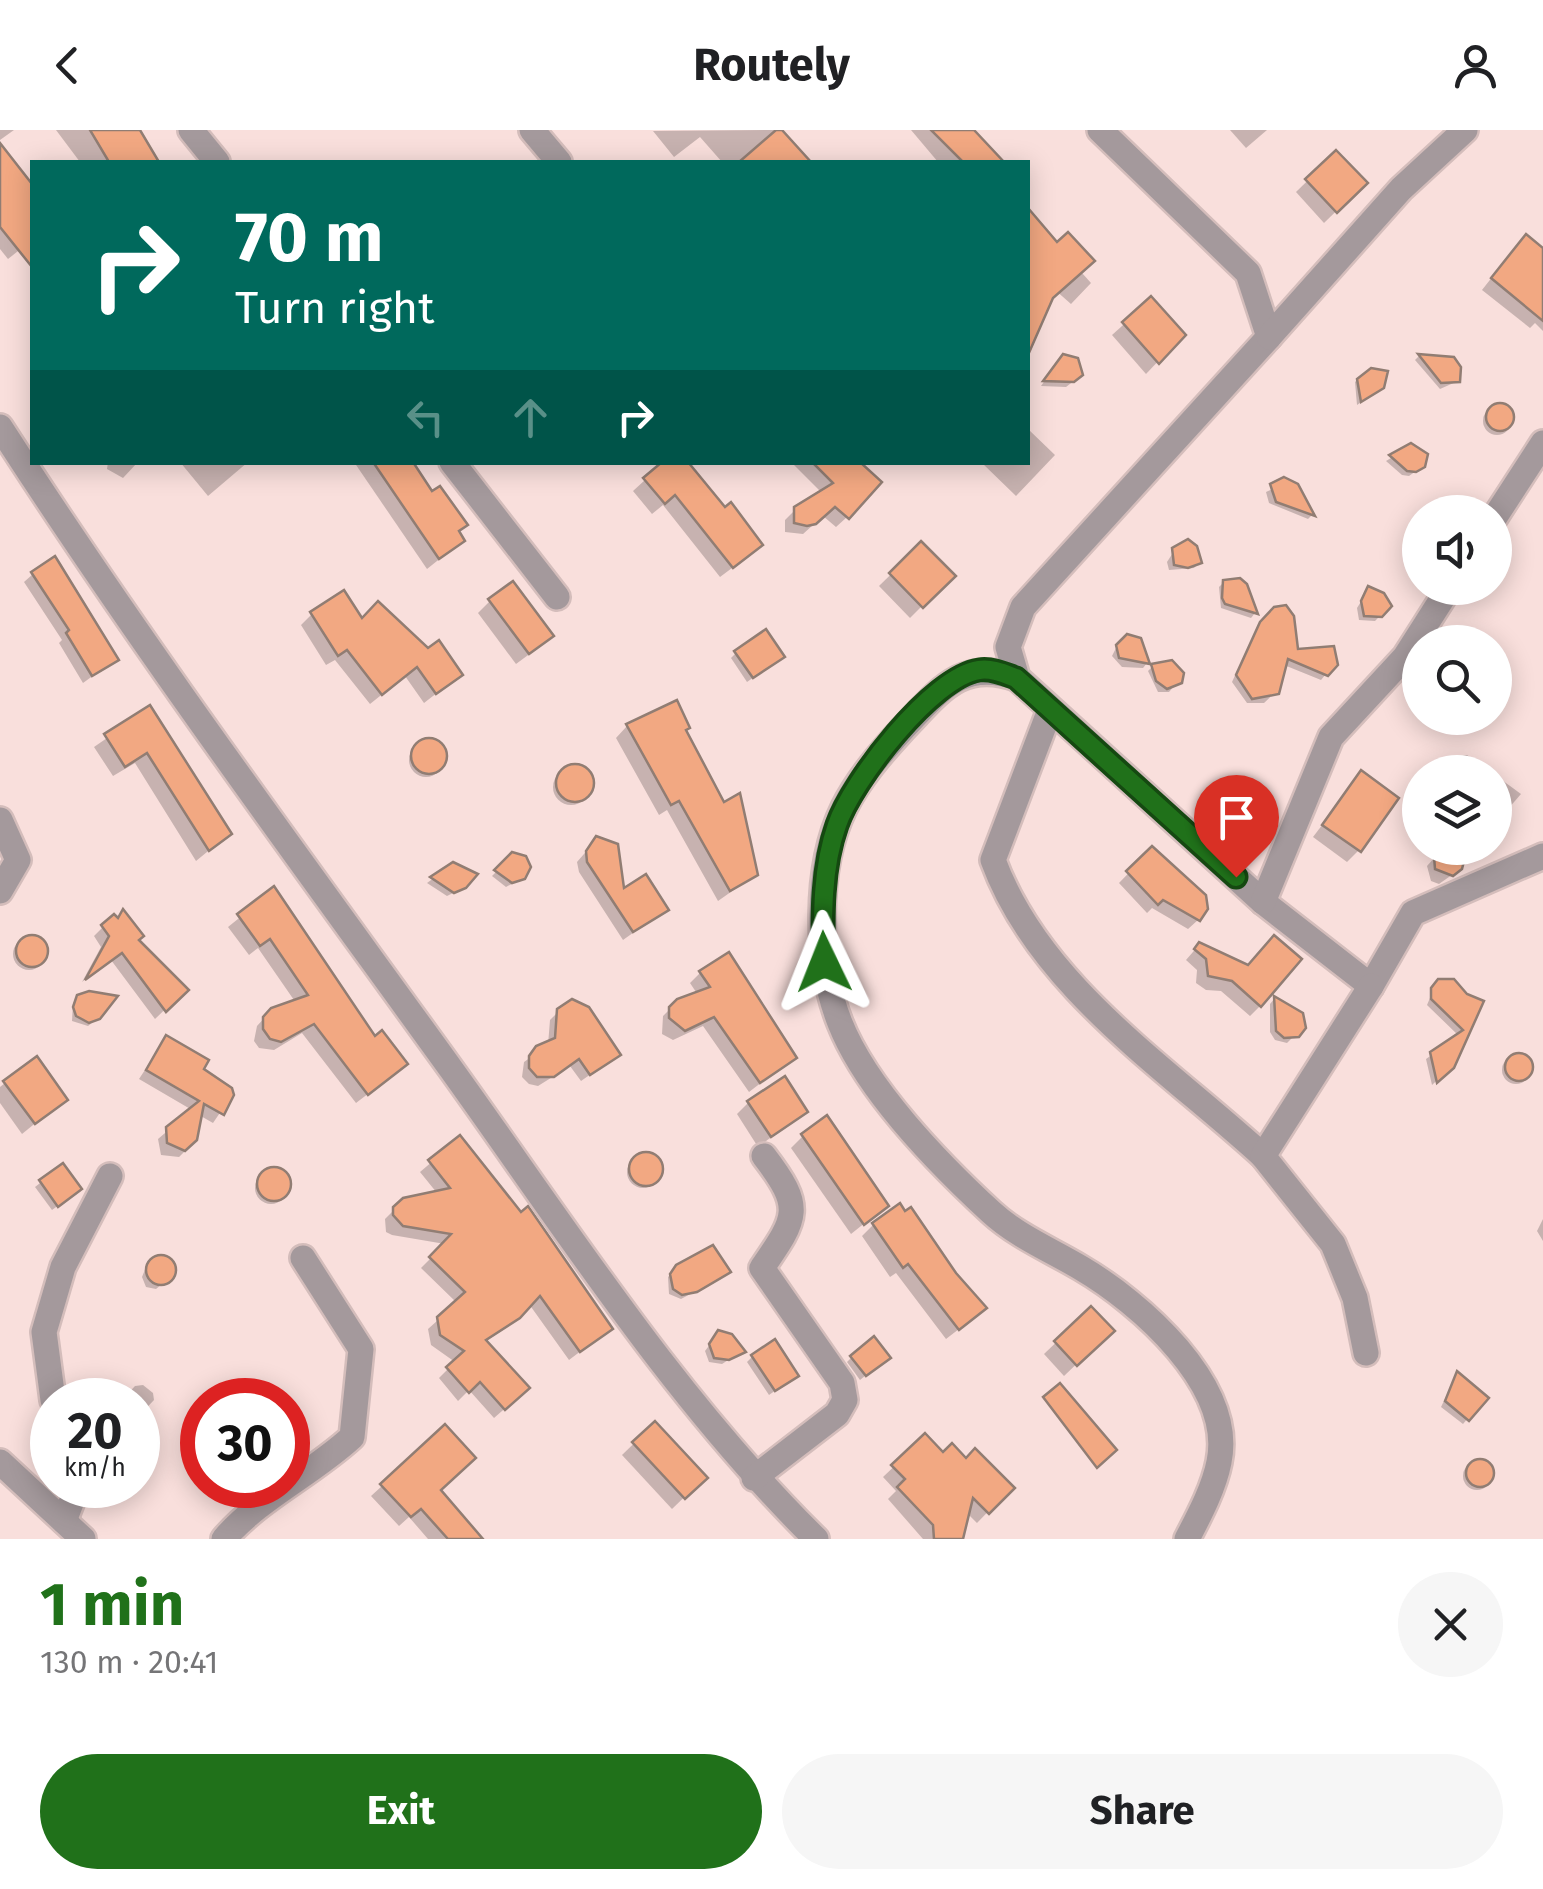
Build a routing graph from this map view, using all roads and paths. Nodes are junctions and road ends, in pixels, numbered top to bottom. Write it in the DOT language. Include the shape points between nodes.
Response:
graph roads {
  1 [pos="192,130"];
  2 [pos="532,130"];
  3 [pos="1100,130"];
  4 [pos="1465,130"];
  5 [pos="215,160"];
  6 [pos="557,160"];
  7 [pos="1269,337"];
  8 [pos="0,427"];
  9 [pos="1543,443"];
  10 [pos="454,465"];
  11 [pos="1509,495"];
  12 [pos="557,597"];
  13 [pos="1438,605"];
  14 [pos="1016,678"];
  15 [pos="1050,710"];
  16 [pos="0,820"];
  17 [pos="1543,856"];
  18 [pos="0,891"];
  19 [pos="1263,902"];
  20 [pos="1370,986"];
  21 [pos="764,1156"];
  22 [pos="1263,1156"];
  23 [pos="110,1176"];
  24 [pos="303,1258"];
  25 [pos="1366,1353"];
  26 [pos="50,1378"];
  27 [pos="0,1462"];
  28 [pos="754,1478"];
  29 [pos="69,1508"];
  30 [pos="64,1520"];
  31 [pos="83,1539"];
  32 [pos="224,1539"];
  33 [pos="816,1539"];
  34 [pos="1187,1539"];
  1 -- 5 [label="street"];
  2 -- 6 [label="street"];
  3 -- 7 [label="street" via="1248,273"];
  4 -- 7 [label="street" via="1401,188"];
  7 -- 14 [label="street" via="1023,606 1008,647"];
  8 -- 28 [label="street" via="106,589 614,1296"];
  9 -- 11 [label="street"];
  10 -- 12 [label="street"];
  13 -- 19 [label="street" via="1405,657 1331,737"];
  14 -- 15 [label="street"];
  14 -- 34 [label="street" via="983,669 957,678 894,738 857,785 836,828 822,910 824,962 840,1023 860,1062 936,1156 994,1215 1121,1294 1187,1360 1220,1434 1220,1460"];
  15 -- 19 [label="street"];
  15 -- 22 [label="street" via="992,860 1006,897 1084,998"];
  16 -- 18 [label="street" via="18,860"];
  17 -- 20 [label="street" via="1413,913"];
  19 -- 20 [label="street"];
  20 -- 22 [label="street"];
  21 -- 28 [label="street" via="794,1204 792,1224 762,1268 842,1383 845,1400 837,1414"];
  22 -- 25 [label="street" via="1333,1244 1355,1298"];
  23 -- 26 [label="street" via="63,1267 44,1332"];
  24 -- 32 [label="street" via="361,1349 352,1437"];
  27 -- 30 [label="street"];
  28 -- 33 [label="street"];
  29 -- 30 [label="street"];
  30 -- 31 [label="street"];
}
